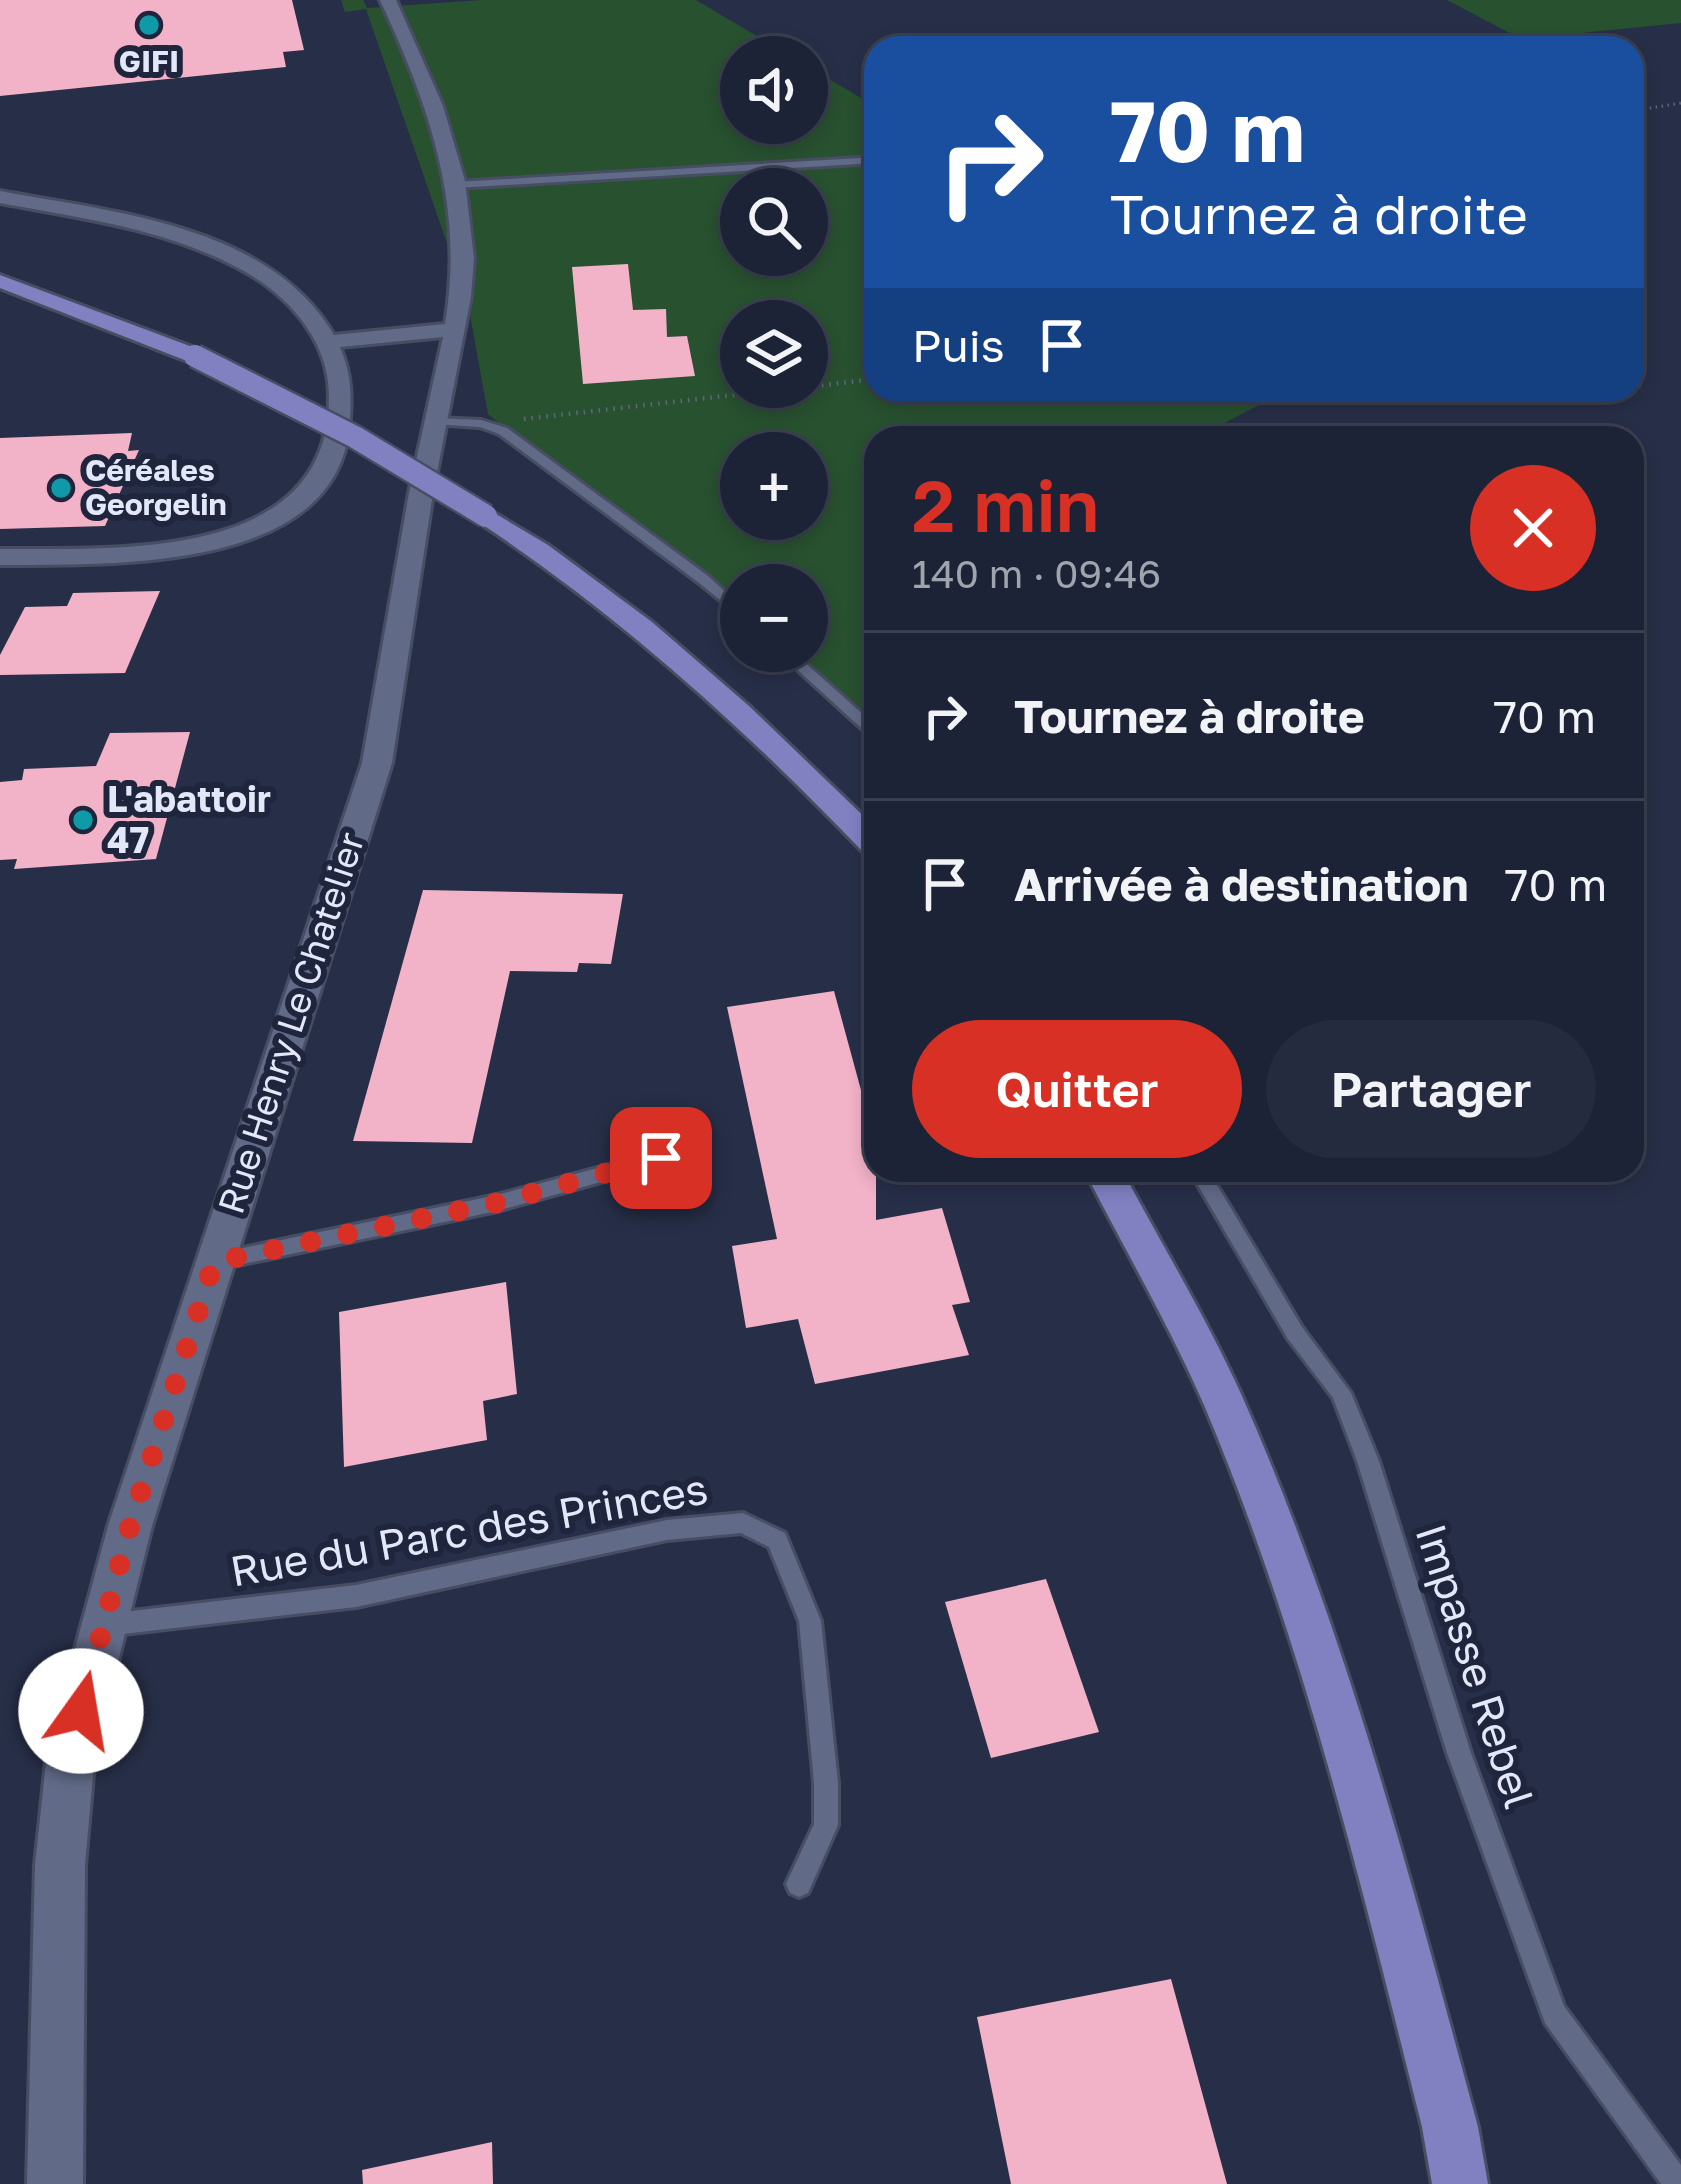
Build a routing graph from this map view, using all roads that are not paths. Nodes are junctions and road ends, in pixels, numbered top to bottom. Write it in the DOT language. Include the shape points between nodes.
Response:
graph roads {
  1 [pos="388,0"];
  2 [pos="864,161"];
  3 [pos="456,185"];
  4 [pos="0,197"];
  5 [pos="0,281"];
  6 [pos="453,329"];
  7 [pos="330,342"];
  8 [pos="436,422"];
  9 [pos="0,557"];
  10 [pos="720,594"];
  11 [pos="807,672"];
  12 [pos="864,723"];
  13 [pos="864,834"];
  14 [pos="668,1124"];
  15 [pos="1109,1182"];
  16 [pos="1205,1182"];
  17 [pos="214,1262"];
  18 [pos="101,1626"];
  19 [pos="799,1884"];
  20 [pos="55,2184"];
  21 [pos="1460,2184"];
  22 [pos="1678,2184"];
  1 -- 3 [label="street, Rue Henry Le Chatelier" via="422,65"];
  2 -- 3 [label="lane"];
  3 -- 6 [label="street, Rue Henry Le Chatelier" via="462,262"];
  4 -- 7 [label="street" via="205,246 262,274"];
  5 -- 13 [label="main road, bridge" via="195,356 355,437 486,516 592,590 785,752"];
  6 -- 7 [label="street"];
  6 -- 8 [label="street, Rue Henry Le Chatelier"];
  7 -- 9 [label="street" via="342,404 335,452 308,494 268,523 191,548"];
  8 -- 10 [label="lane" via="503,430"];
  8 -- 17 [label="street, Rue Henry Le Chatelier" via="376,763"];
  11 -- 12 [label="lane"];
  14 -- 17 [label="lane" via="661,1158 496,1203"];
  15 -- 21 [label="main road" via="1222,1399 1280,1548 1361,1788"];
  16 -- 22 [label="lane, Impasse Rebel" via="1295,1333 1341,1393 1554,2014"];
  17 -- 18 [label="street, Rue Henry Le Chatelier"];
  18 -- 19 [label="lane, Rue du Parc des Princes" via="356,1597 668,1530 743,1523 777,1540 810,1621 826,1825"];
  18 -- 20 [label="street, Rue Henry Le Chatelier" via="71,1753 60,1864"];
}
